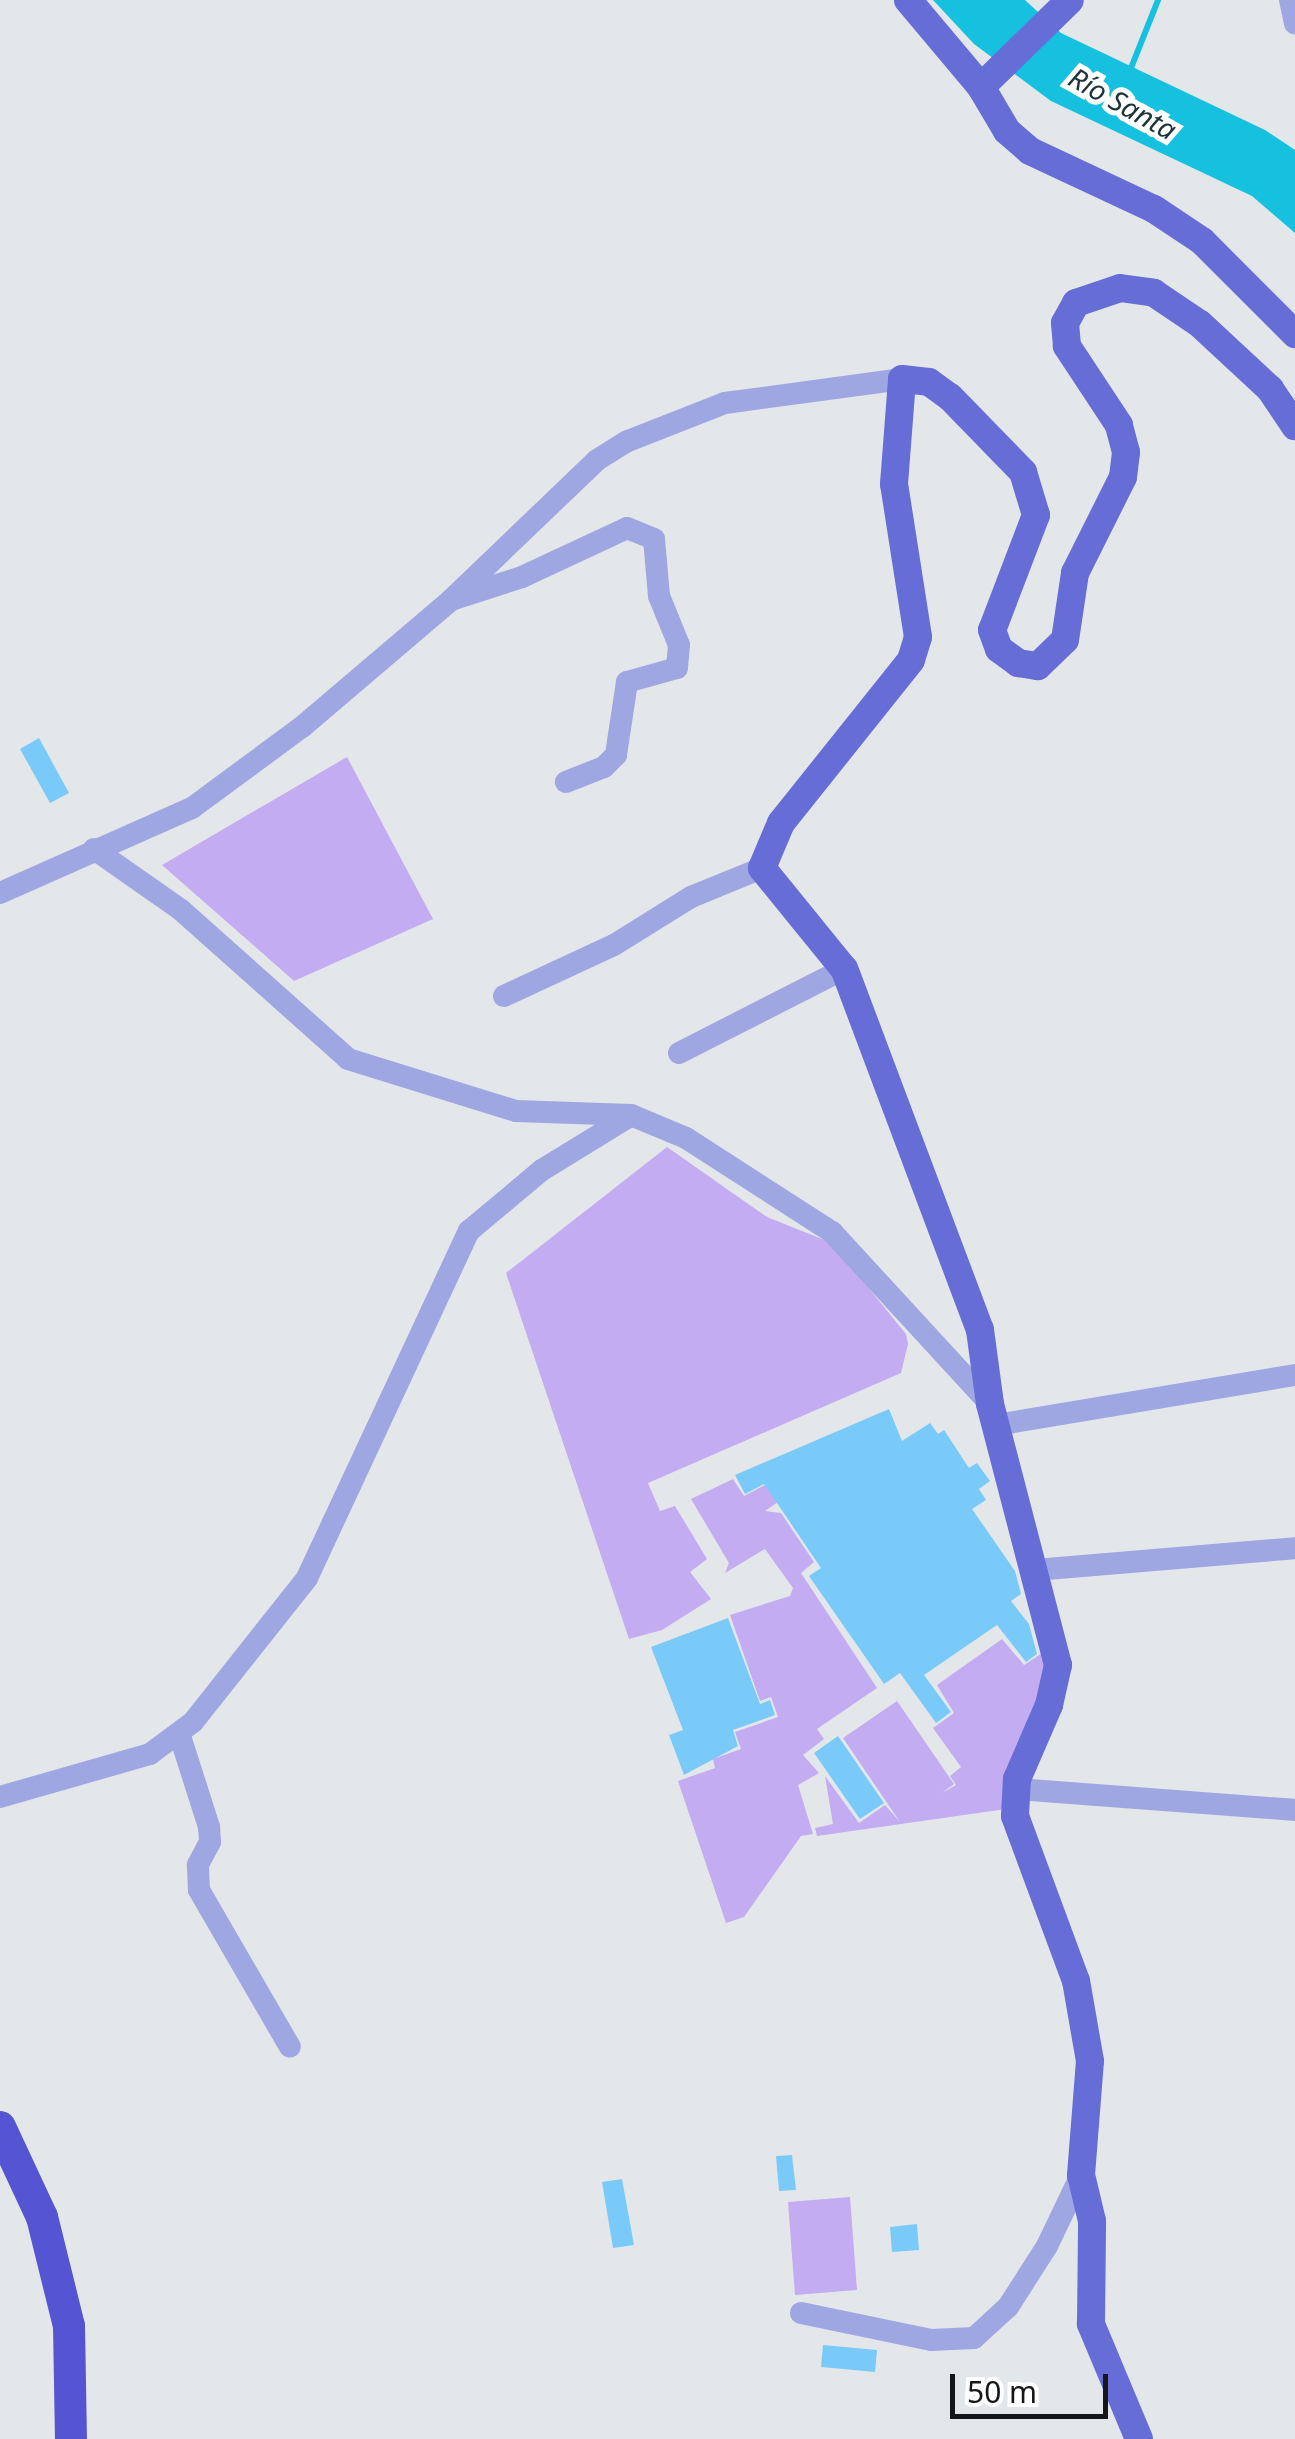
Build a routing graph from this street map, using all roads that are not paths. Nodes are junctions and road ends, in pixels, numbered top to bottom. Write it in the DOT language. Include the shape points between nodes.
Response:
graph roads {
  1 [pos="908,0"];
  2 [pos="1070,0"];
  3 [pos="1290,0"];
  4 [pos="1295,22"];
  5 [pos="990,80"];
  6 [pos="1295,334"];
  7 [pos="902,379"];
  8 [pos="1295,426"];
  9 [pos="451,600"];
  10 [pos="566,782"];
  11 [pos="94,849"];
  12 [pos="762,868"];
  13 [pos="0,893"];
  14 [pos="844,969"];
  15 [pos="504,996"];
  16 [pos="679,1054"];
  17 [pos="631,1115"];
  18 [pos="1295,1375"];
  19 [pos="993,1414"];
  20 [pos="1295,1548"];
  21 [pos="1035,1570"];
  22 [pos="180,1736"];
  23 [pos="1017,1789"];
  24 [pos="0,1797"];
  25 [pos="1295,1810"];
  26 [pos="290,2046"];
  27 [pos="0,2128"];
  28 [pos="1082,2176"];
  29 [pos="800,2313"];
  30 [pos="71,2439"];
  31 [pos="1139,2439"];
  1 -- 5 [label="main road"];
  2 -- 5 [label="main road"];
  3 -- 4 [label="street"];
  5 -- 6 [label="main road" via="1007,131 1030,151 1154,209 1202,241"];
  7 -- 8 [label="main road" via="929,382 950,397 1023,472 1036,515 992,630 998,650 1038,666 1065,640 1075,573 1124,477 1118,425 1067,346 1066,323 1076,302 1120,288 1154,293 1256,376"];
  7 -- 9 [label="street" via="741,399 628,441 597,460"];
  7 -- 12 [label="main road" via="894,484 918,637 911,660 781,822"];
  9 -- 10 [label="street" via="522,577 627,528 654,539 659,596 679,645 677,668 626,682 616,755"];
  9 -- 11 [label="street" via="302,727 192,808"];
  11 -- 13 [label="street"];
  11 -- 17 [label="street" via="181,910 348,1059 516,1111"];
  12 -- 14 [label="main road"];
  12 -- 15 [label="street" via="691,897 614,945"];
  14 -- 16 [label="street"];
  14 -- 19 [label="main road" via="980,1330"];
  17 -- 19 [label="street" via="686,1138 832,1232"];
  17 -- 22 [label="street" via="542,1170 463,1239 308,1578"];
  18 -- 19 [label="street"];
  19 -- 21 [label="main road"];
  20 -- 21 [label="street"];
  21 -- 23 [label="main road" via="1058,1665"];
  22 -- 24 [label="street" via="150,1754"];
  22 -- 26 [label="street" via="209,1827 199,1890"];
  23 -- 25 [label="street"];
  23 -- 28 [label="main road" via="1015,1816 1076,1981 1090,2061"];
  27 -- 30 [label="highway" via="42,2216 70,2326"];
  28 -- 29 [label="street" via="1008,2307 974,2338 931,2340"];
  28 -- 31 [label="main road" via="1092,2221 1092,2324"];
}
